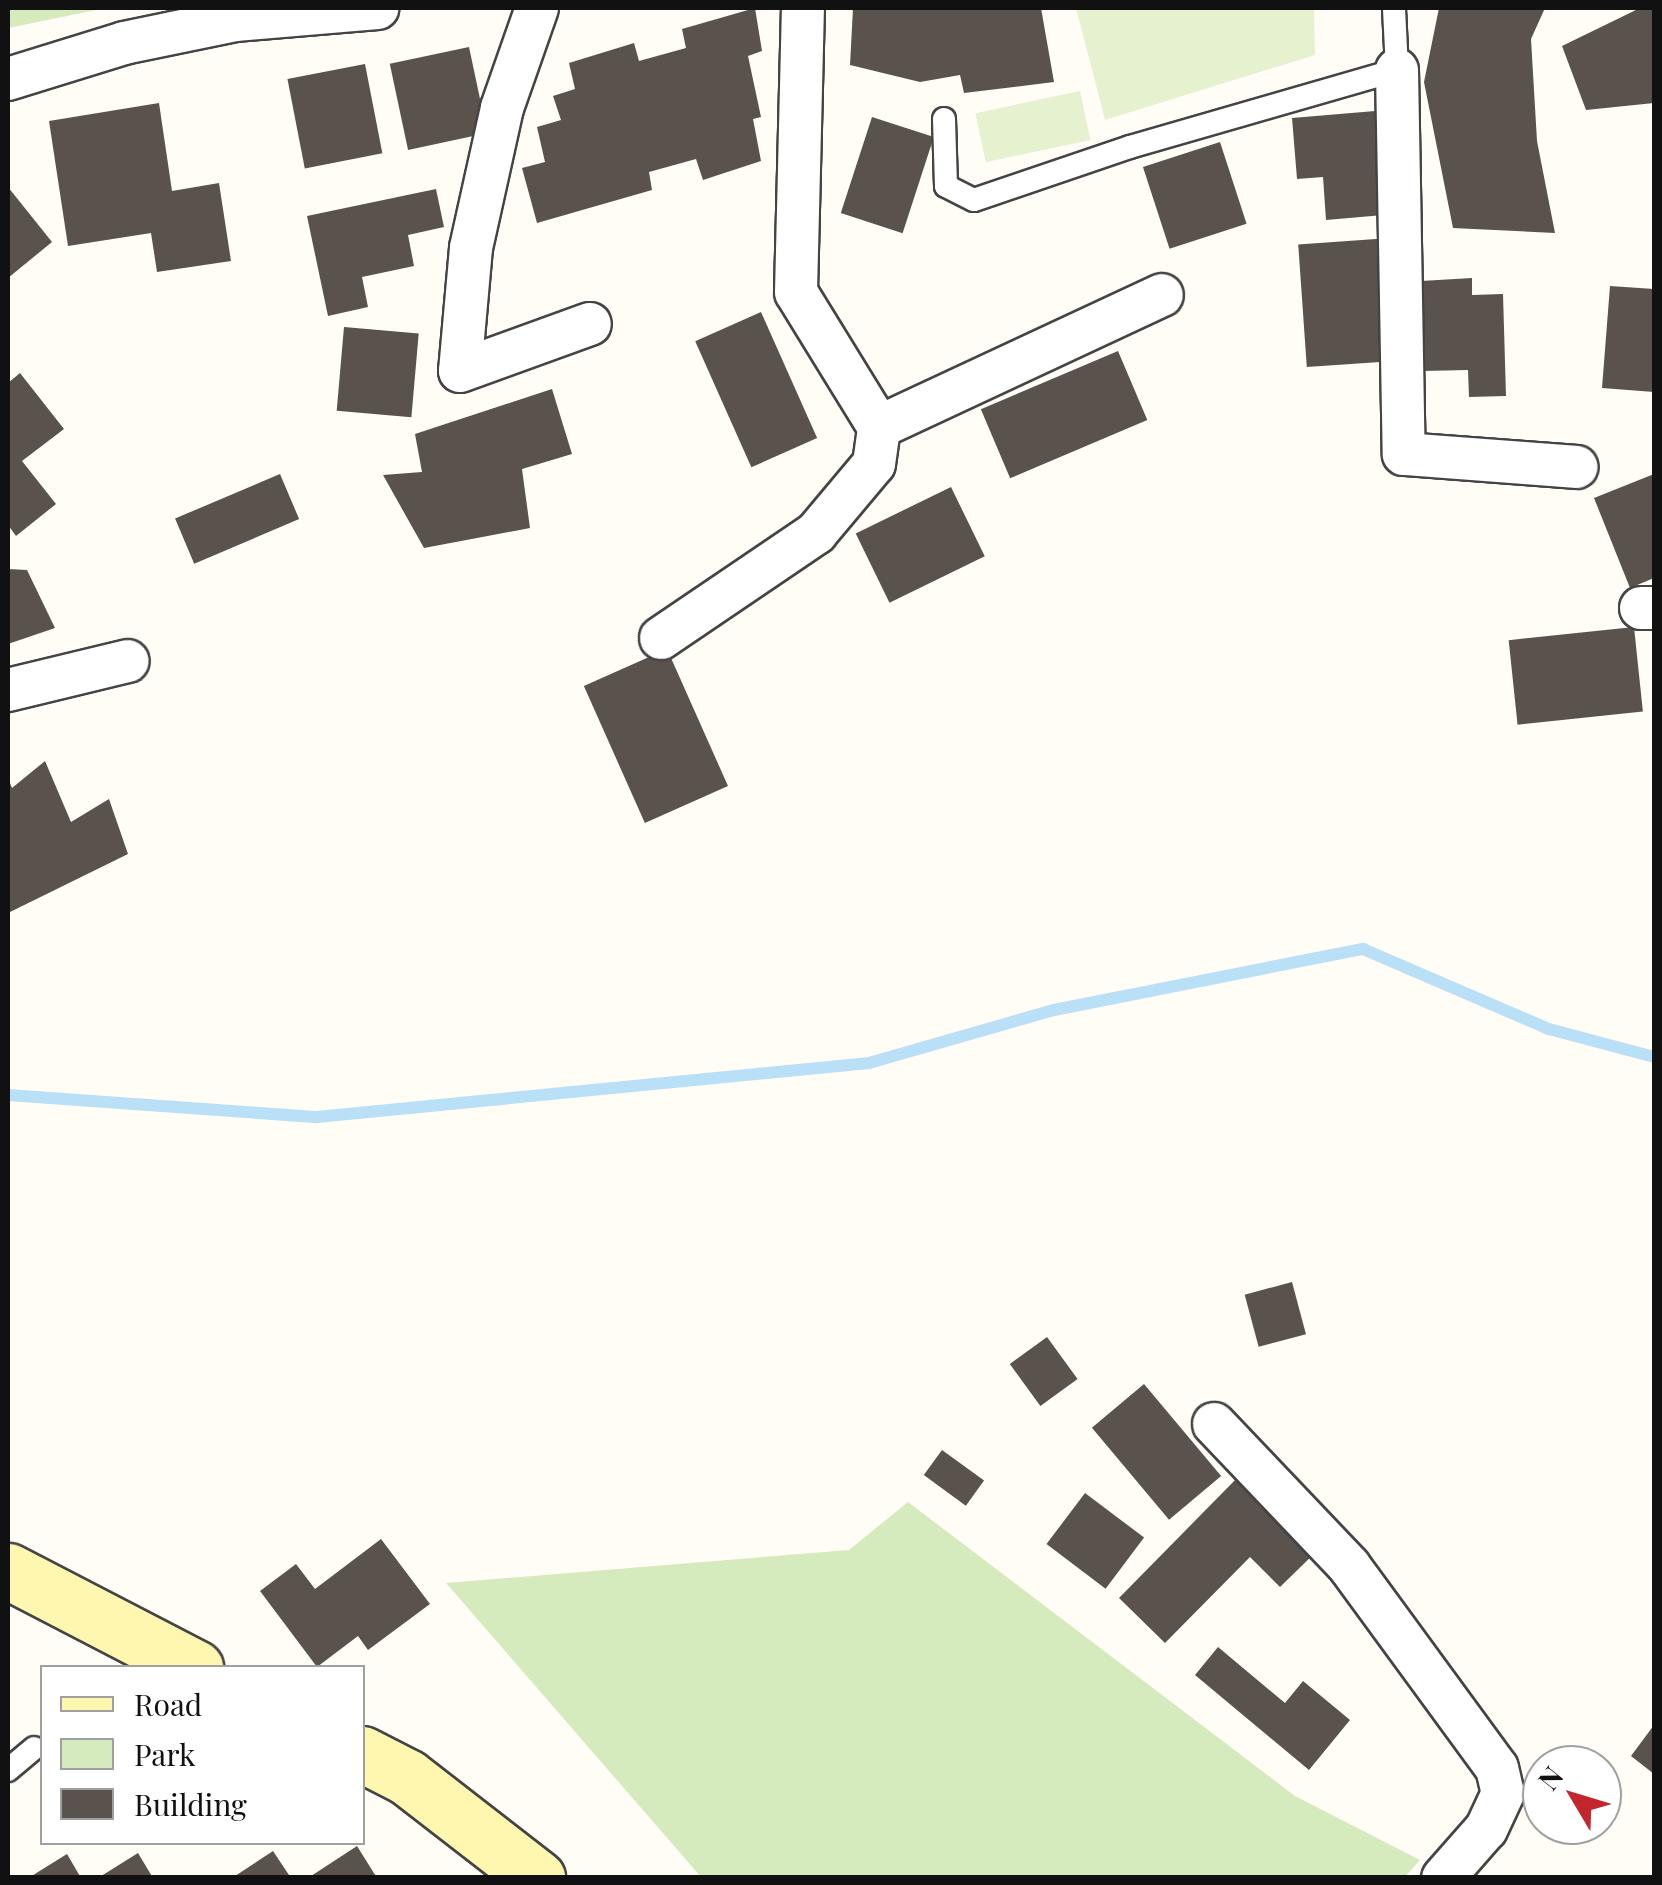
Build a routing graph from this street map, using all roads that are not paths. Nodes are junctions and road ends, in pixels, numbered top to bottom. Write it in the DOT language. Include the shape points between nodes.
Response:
graph roads {
  1 [pos="377,8"];
  2 [pos="536,8"];
  3 [pos="803,8"];
  4 [pos="1394,8"];
  5 [pos="1398,70"];
  6 [pos="8,78"];
  7 [pos="944,119"];
  8 [pos="1162,295"];
  9 [pos="590,324"];
  10 [pos="878,426"];
  11 [pos="1577,467"];
  12 [pos="660,638"];
  13 [pos="128,661"];
  14 [pos="8,690"];
  15 [pos="1214,1424"];
  16 [pos="8,1572"];
  17 [pos="189,1665"];
  18 [pos="34,1748"];
  19 [pos="365,1756"];
  20 [pos="8,1770"];
  21 [pos="537,1878"];
  22 [pos="1443,1878"];
  1 -- 6 [label="street" via="236,20"];
  2 -- 9 [label="street" via="502,108 471,248 460,370"];
  3 -- 10 [label="street" via="796,292"];
  4 -- 5 [label="lane"];
  5 -- 7 [label="lane" via="974,200 946,186"];
  5 -- 11 [label="street" via="1404,454"];
  8 -- 10 [label="street"];
  10 -- 12 [label="street" via="874,464 816,534"];
  13 -- 14 [label="street"];
  15 -- 22 [label="street" via="1349,1566 1497,1768 1503,1793 1486,1830"];
  16 -- 17 [label="street"];
  18 -- 20 [label="lane"];
  19 -- 21 [label="street" via="407,1777"];
}
